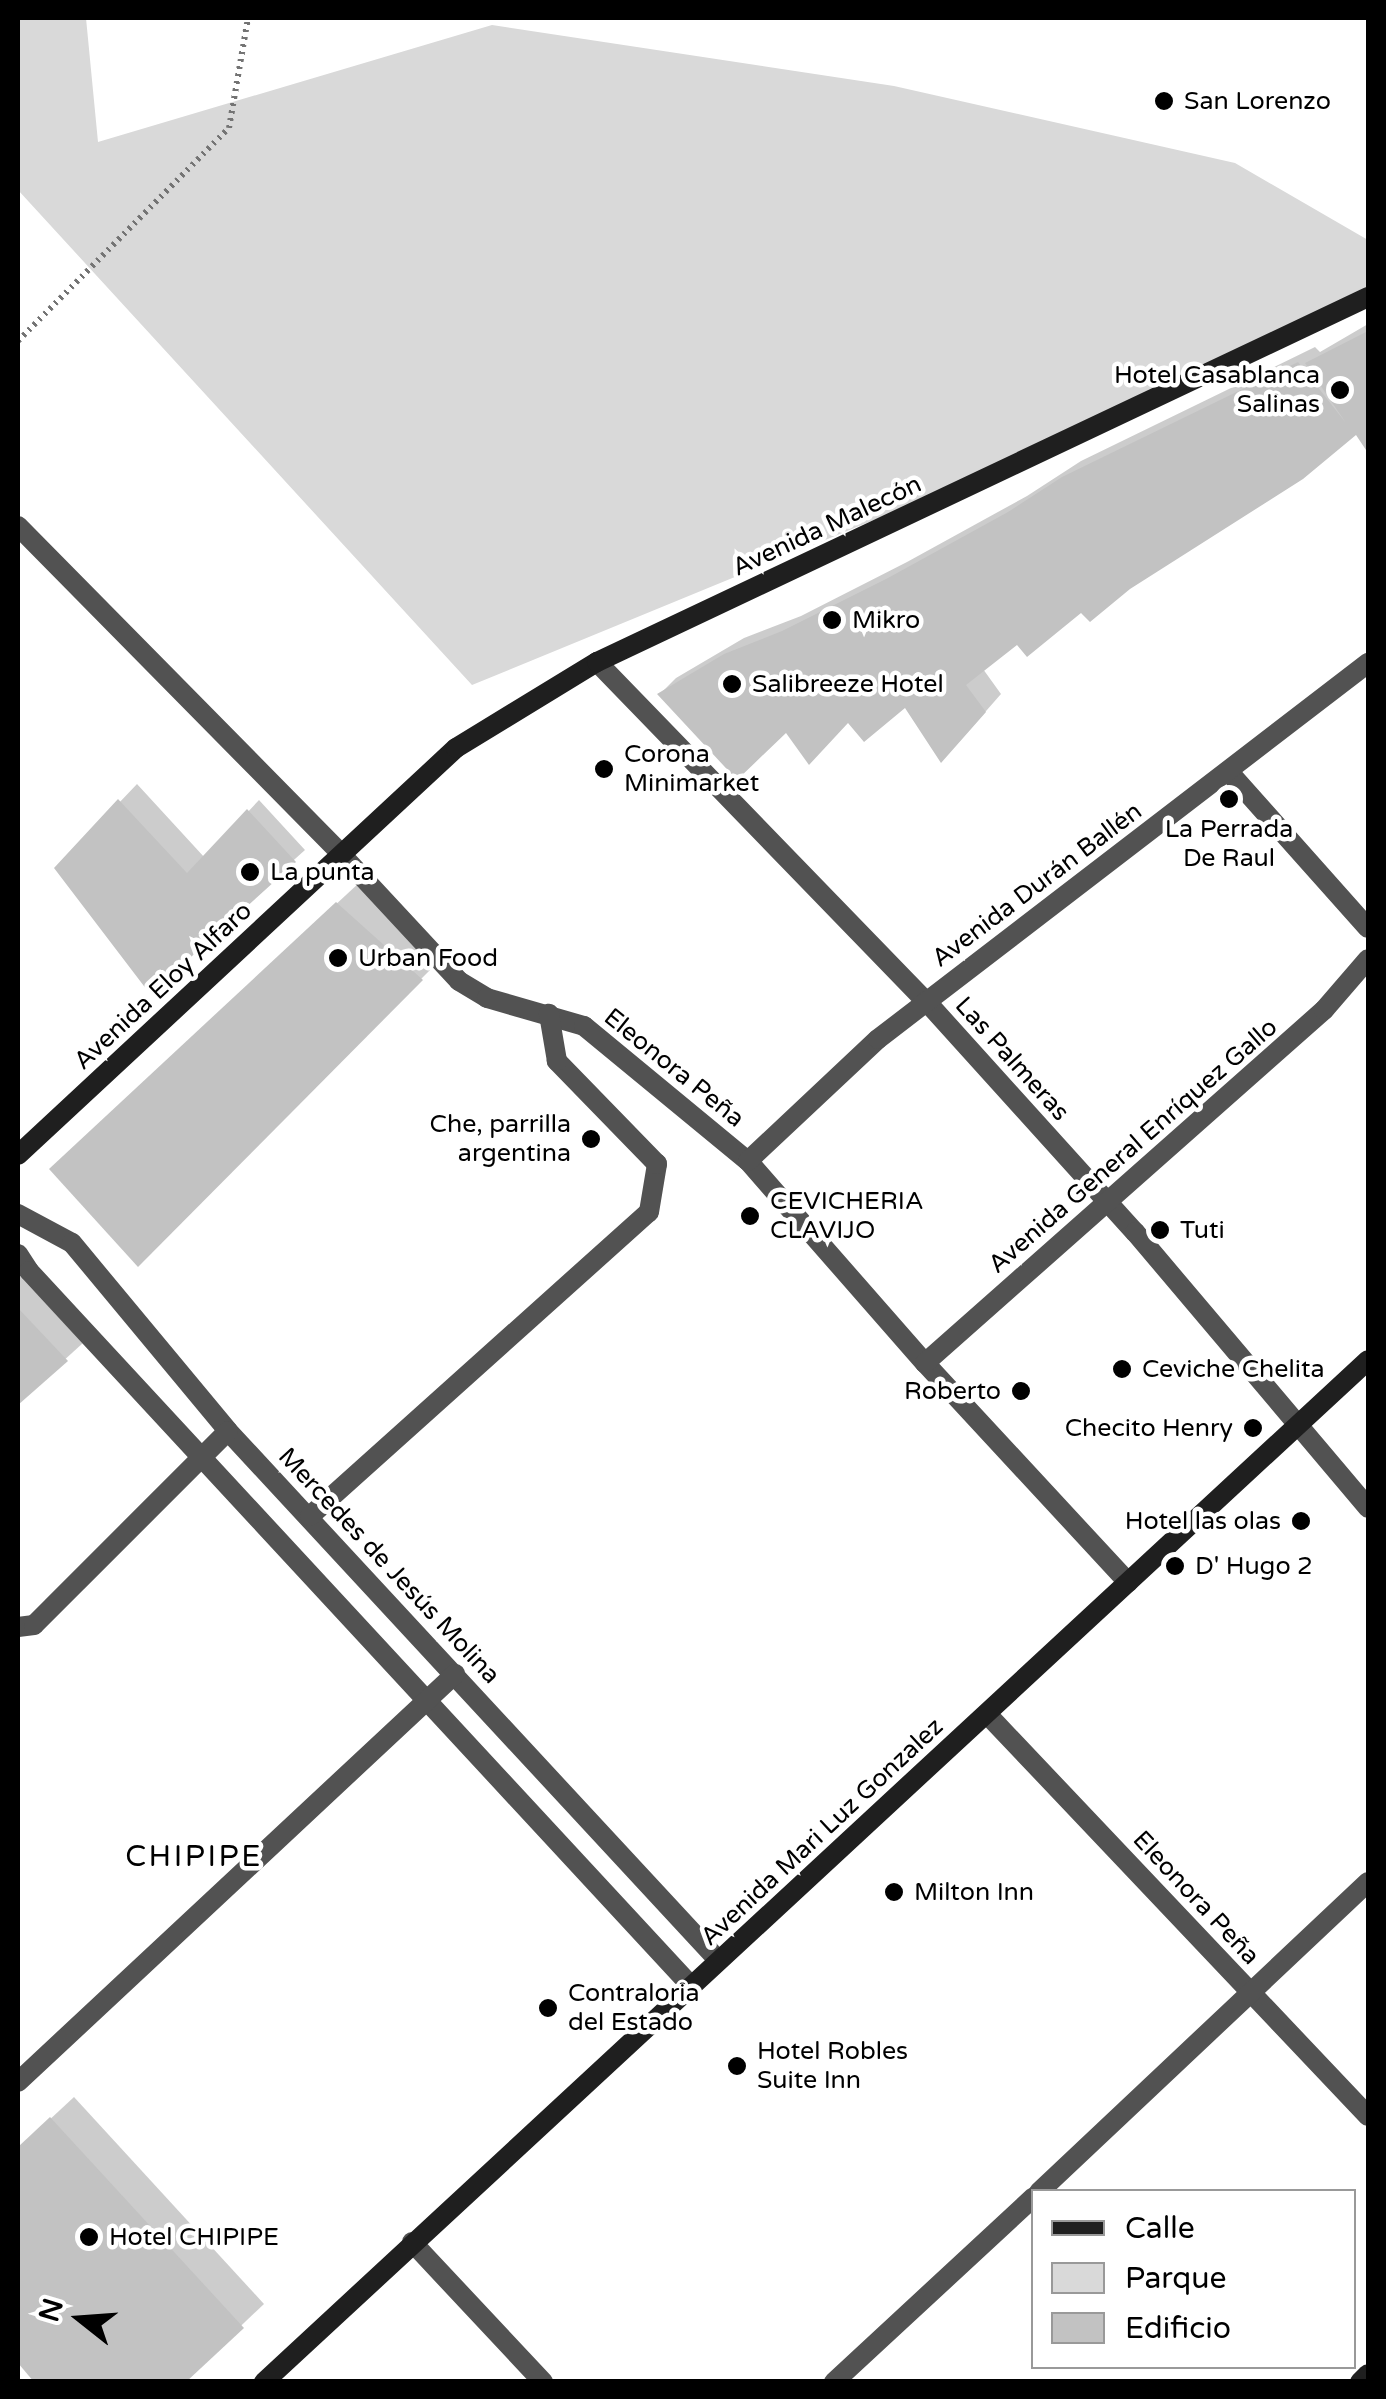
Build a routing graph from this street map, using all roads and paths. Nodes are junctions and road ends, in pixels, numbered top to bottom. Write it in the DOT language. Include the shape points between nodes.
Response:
graph roads {
  1 [pos="248,18"];
  2 [pos="1368,297"];
  3 [pos="18,341"];
  4 [pos="18,526"];
  5 [pos="597,662"];
  6 [pos="1368,663"];
  7 [pos="1228,770"];
  8 [pos="342,855"];
  9 [pos="1368,928"];
  10 [pos="1368,960"];
  11 [pos="926,1001"];
  12 [pos="550,1014"];
  13 [pos="18,1155"];
  14 [pos="748,1161"];
  15 [pos="1107,1200"];
  16 [pos="18,1214"];
  17 [pos="18,1254"];
  18 [pos="1368,1360"];
  19 [pos="925,1363"];
  20 [pos="1298,1425"];
  21 [pos="228,1431"];
  22 [pos="202,1458"];
  23 [pos="1368,1508"];
  24 [pos="310,1516"];
  25 [pos="1128,1582"];
  26 [pos="18,1627"];
  27 [pos="455,1674"];
  28 [pos="428,1700"];
  29 [pos="987,1714"];
  30 [pos="1368,1882"];
  31 [pos="719,1961"];
  32 [pos="692,1987"];
  33 [pos="1252,1994"];
  34 [pos="18,2082"];
  35 [pos="1368,2116"];
  36 [pos="1041,2189"];
  37 [pos="1031,2199"];
  38 [pos="412,2242"];
  39 [pos="1368,2374"];
  40 [pos="264,2382"];
  41 [pos="543,2382"];
  42 [pos="834,2382"];
  43 [pos="1360,2382"];
  1 -- 3 [label="path" via="229,128"];
  2 -- 5 [label="main road, Avenida Malecón"];
  4 -- 8 [label="street, Eleonora Peña"];
  5 -- 8 [label="main road, Avenida Malecón" via="456,748"];
  5 -- 11 [label="street, Las Palmeras"];
  6 -- 7 [label="street, Avenida Durán Ballén"];
  7 -- 9 [label="street"];
  7 -- 11 [label="street, Avenida Durán Ballén"];
  8 -- 12 [label="street, Eleonora Peña" via="459,981 486,998"];
  8 -- 13 [label="main road, Avenida Eloy Alfaro"];
  10 -- 15 [label="street, Avenida General Enríquez Gallo" via="1324,1010"];
  11 -- 14 [label="street, Avenida Durán Ballén"];
  11 -- 15 [label="street, Las Palmeras"];
  12 -- 14 [label="street, Eleonora Peña" via="584,1026"];
  12 -- 24 [label="street" via="558,1061 657,1164 649,1212"];
  14 -- 19 [label="street, Eleonora Peña"];
  15 -- 19 [label="street, Avenida General Enríquez Gallo"];
  15 -- 20 [label="street, Las Palmeras"];
  16 -- 21 [label="street, Mercedes de Jesús Molina" via="72,1243"];
  17 -- 22 [label="street"];
  18 -- 20 [label="main road, Avenida Mari Luz Gonzalez"];
  19 -- 25 [label="street, Eleonora Peña"];
  20 -- 23 [label="street, Las Palmeras"];
  20 -- 25 [label="main road, Avenida Mari Luz Gonzalez"];
  21 -- 22 [label="street"];
  21 -- 24 [label="street, Mercedes de Jesús Molina"];
  22 -- 26 [label="street" via="34,1625"];
  22 -- 28 [label="street"];
  24 -- 27 [label="street, Mercedes de Jesús Molina"];
  25 -- 29 [label="main road, Avenida Mari Luz Gonzalez"];
  27 -- 28 [label="street"];
  27 -- 31 [label="street, Mercedes de Jesús Molina"];
  28 -- 32 [label="street"];
  28 -- 34 [label="street"];
  29 -- 31 [label="main road, Avenida Mari Luz Gonzalez"];
  29 -- 33 [label="street, Eleonora Peña"];
  30 -- 33 [label="street"];
  31 -- 32 [label="main road, Avenida Mari Luz Gonzalez"];
  32 -- 38 [label="main road, Avenida Mari Luz Gonzalez"];
  33 -- 35 [label="street, Eleonora Peña"];
  33 -- 36 [label="street"];
  37 -- 42 [label="street"];
  38 -- 40 [label="main road, Avenida Mari Luz Gonzalez"];
  38 -- 41 [label="street"];
  39 -- 43 [label="main road"];
}
